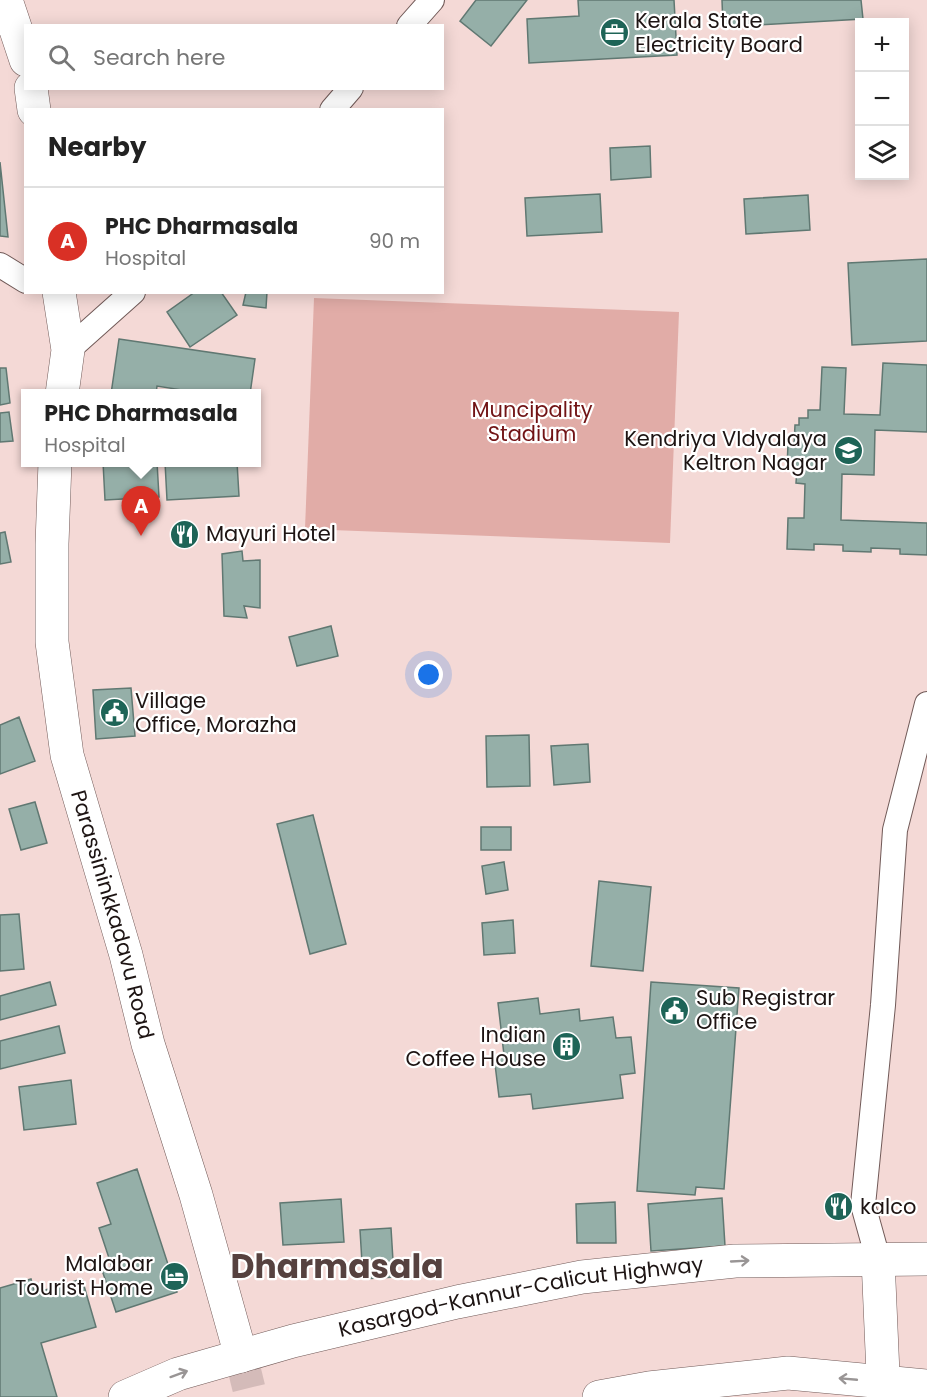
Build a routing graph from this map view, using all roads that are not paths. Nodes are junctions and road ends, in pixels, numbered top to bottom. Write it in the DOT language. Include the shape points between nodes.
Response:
graph roads {
  1 [pos="6,0"];
  2 [pos="432,0"];
  3 [pos="411,24"];
  4 [pos="24,54"];
  5 [pos="31,90"];
  6 [pos="349,90"];
  7 [pos="34,108"];
  8 [pos="334,108"];
  9 [pos="0,265"];
  10 [pos="24,280"];
  11 [pos="59,294"];
  12 [pos="131,294"];
  13 [pos="68,350"];
  14 [pos="63,389"];
  15 [pos="55,467"];
  16 [pos="927,704"];
  17 [pos="878,1259"];
  18 [pos="927,1259"];
  19 [pos="241,1356"];
  20 [pos="927,1386"];
  21 [pos="884,1389"];
  22 [pos="125,1397"];
  23 [pos="599,1397"];
  1 -- 4 [label="main road"];
  2 -- 3 [label="street"];
  5 -- 7 [label="main road"];
  6 -- 8 [label="street"];
  9 -- 10 [label="street"];
  11 -- 13 [label="main road"];
  12 -- 13 [label="street"];
  13 -- 14 [label="main road"];
  15 -- 19 [label="main road, Parassininkkadavu Road" via="52,642 67,755"];
  16 -- 17 [label="street" via="895,830 863,1204"];
  17 -- 18 [label="main road, Kasargod-Kannur-Calicut Highway"];
  19 -- 17 [label="main road, Kasargod-Kannur-Calicut Highway, one-way" via="457,1302 582,1277 735,1261"];
  17 -- 21 [label="main road"];
  22 -- 19 [label="main road, Kasargod-Kannur-Calicut Highway, one-way" via="178,1374"];
  20 -- 21 [label="main road"];
  21 -- 23 [label="main road, one-way" via="788,1373"];
}
